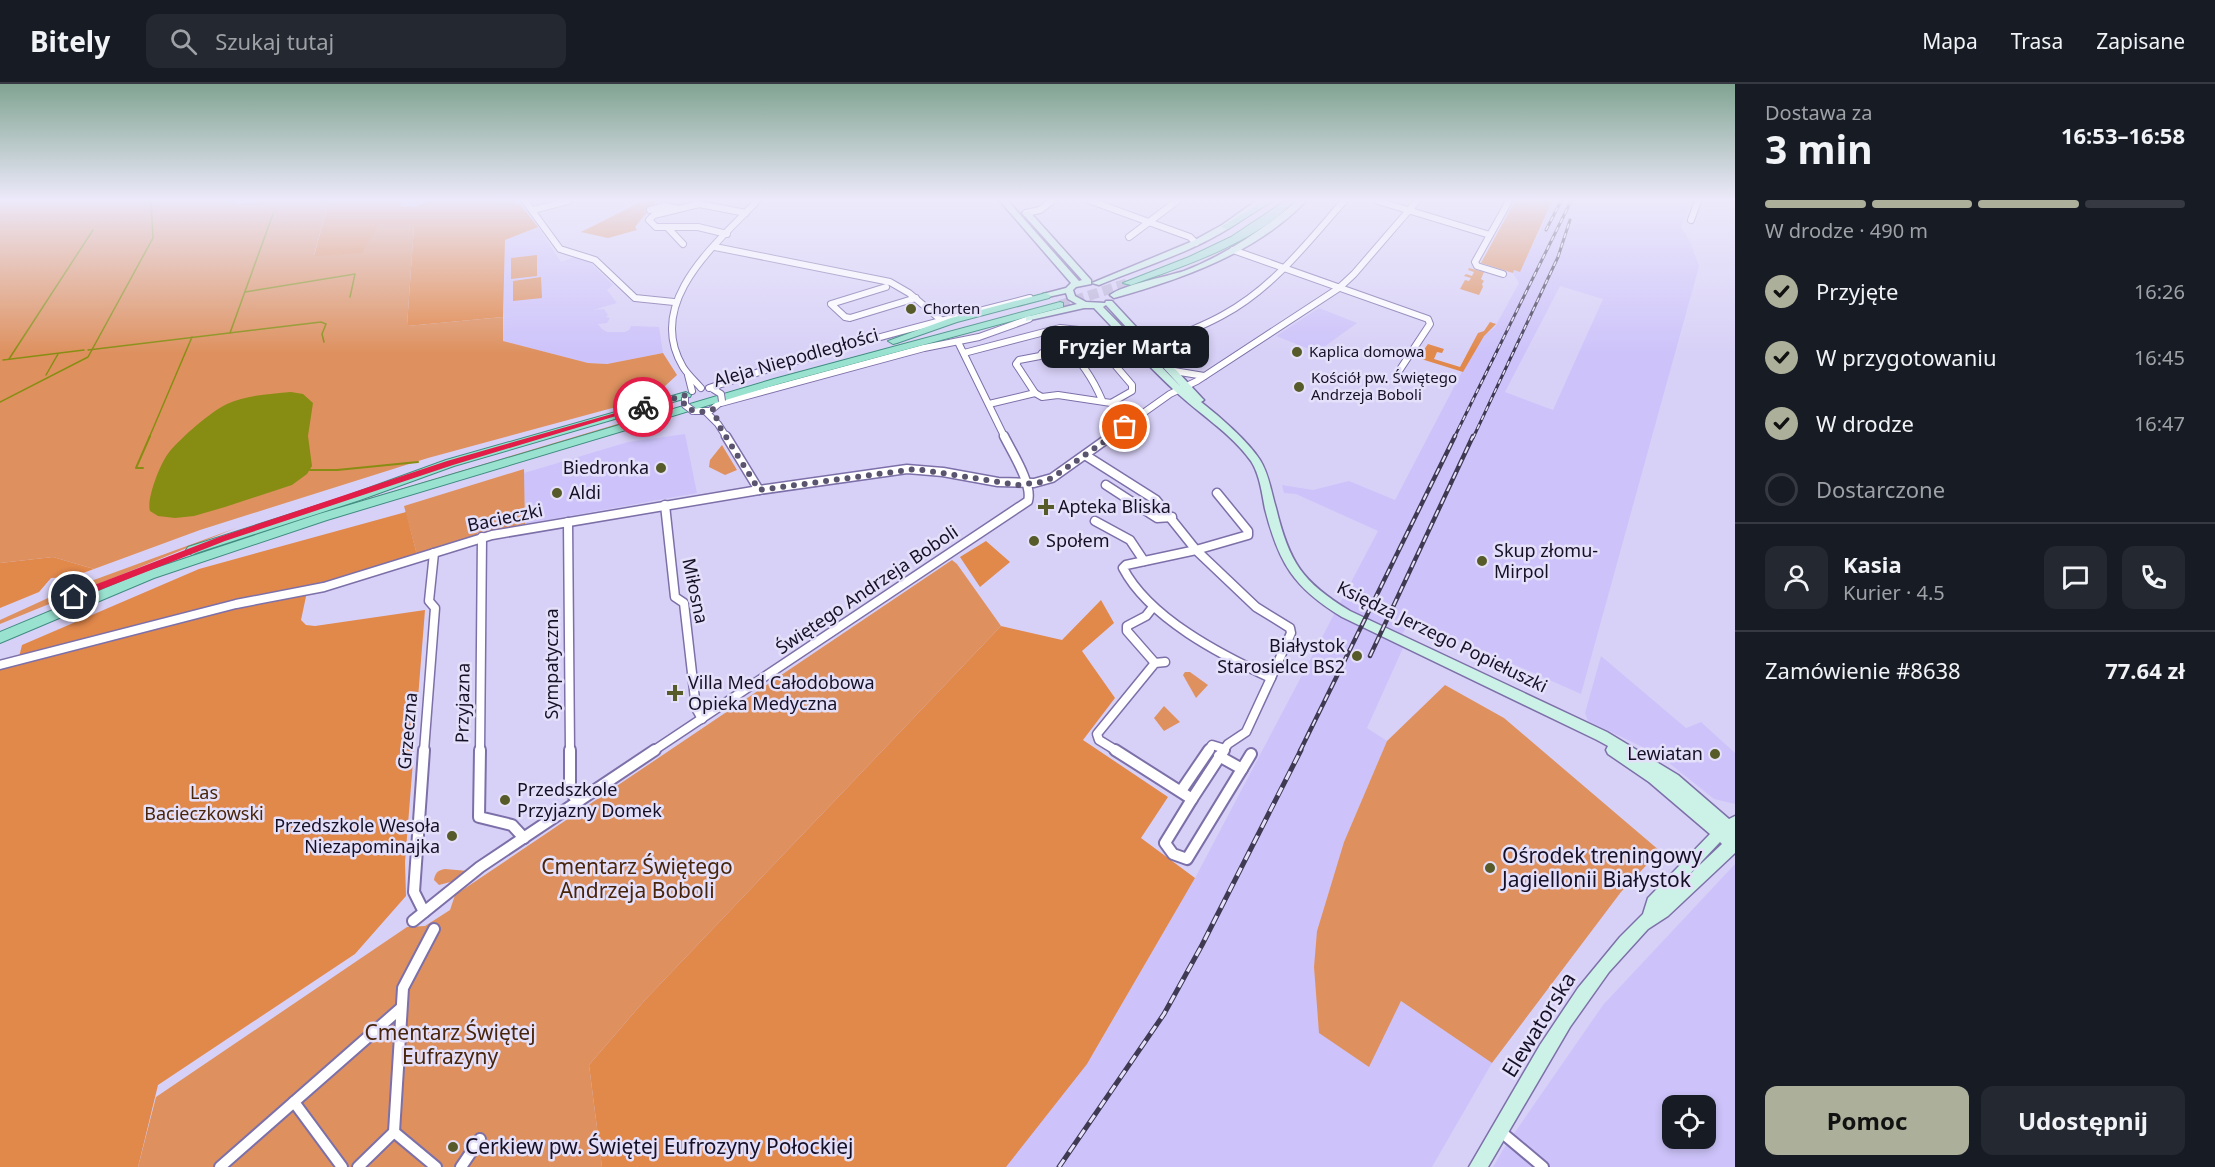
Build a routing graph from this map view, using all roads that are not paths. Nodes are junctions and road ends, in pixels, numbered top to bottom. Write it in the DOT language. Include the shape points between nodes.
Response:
graph roads {
  1 [pos="566,252"];
  2 [pos="711,252"];
  3 [pos="738,252"];
  4 [pos="1048,252"];
  5 [pos="1063,252"];
  6 [pos="1176,252"];
  7 [pos="1203,252"];
  8 [pos="1216,252"];
  9 [pos="1230,252"];
  10 [pos="1237,252"];
  11 [pos="1300,252"];
  12 [pos="1373,252"];
  13 [pos="1481,252"];
  14 [pos="1285,269"];
  15 [pos="1503,274"];
  16 [pos="1158,280"];
  17 [pos="1125,281"];
  18 [pos="1092,282"];
  19 [pos="1077,284"];
  20 [pos="886,286"];
  21 [pos="1339,288"];
  22 [pos="1069,290"];
  23 [pos="916,298"];
  24 [pos="1111,299"];
  25 [pos="1053,300"];
  26 [pos="674,302"];
  27 [pos="1084,305"];
  28 [pos="1096,306"];
  29 [pos="941,320"];
  30 [pos="1029,320"];
  31 [pos="958,342"];
  32 [pos="897,344"];
  33 [pos="1150,347"];
  34 [pos="964,353"];
  35 [pos="1174,371"];
  36 [pos="1397,374"];
  37 [pos="688,375"];
  38 [pos="1204,376"];
  39 [pos="1182,387"];
  40 [pos="708,389"];
  41 [pos="1035,393"];
  42 [pos="688,394"];
  43 [pos="1102,400"];
  44 [pos="722,402"];
  45 [pos="989,404"];
  46 [pos="714,409"];
  47 [pos="698,411"];
  48 [pos="718,424"];
  49 [pos="1085,455"];
  50 [pos="1027,484"];
  51 [pos="1106,485"];
  52 [pos="759,490"];
  53 [pos="1217,493"];
  54 [pos="665,505"];
  55 [pos="321,513"];
  56 [pos="1172,517"];
  57 [pos="1095,521"];
  58 [pos="568,522"];
  59 [pos="482,537"];
  60 [pos="1196,550"];
  61 [pos="434,553"];
  62 [pos="1144,561"];
  63 [pos="1153,607"];
  64 [pos="0,628"];
  65 [pos="0,638"];
  66 [pos="0,665"];
  67 [pos="1271,678"];
  68 [pos="702,719"];
  69 [pos="1222,752"];
  70 [pos="1251,754"];
  71 [pos="1242,769"];
  72 [pos="1181,792"];
  73 [pos="1192,799"];
  74 [pos="578,802"];
  75 [pos="1731,835"];
  76 [pos="524,838"];
  77 [pos="424,912"];
  78 [pos="413,921"];
  79 [pos="434,929"];
  80 [pos="401,1008"];
  81 [pos="294,1102"];
  82 [pos="1500,1131"];
  83 [pos="394,1132"];
  84 [pos="480,1139"];
  85 [pos="226,1165"];
  86 [pos="342,1167"];
  87 [pos="358,1167"];
  88 [pos="436,1167"];
  89 [pos="460,1167"];
  90 [pos="1478,1167"];
  91 [pos="1543,1167"];
  1 -- 26 [label="street" via="595,260 640,300"];
  2 -- 26 [label="street" via="684,283"];
  3 -- 23 [label="street" via="875,278 899,286"];
  4 -- 19 [label="main road"];
  5 -- 18 [label="main road"];
  6 -- 18 [label="main road"];
  7 -- 17 [label="main road"];
  8 -- 16 [label="main road"];
  9 -- 16 [label="main road"];
  10 -- 14 [label="street"];
  11 -- 14 [label="street"];
  12 -- 21 [label="street"];
  13 -- 15 [label="street" via="1475,264"];
  14 -- 21 [label="street"];
  14 -- 33 [label="street" via="1223,315"];
  16 -- 24 [label="main road"];
  18 -- 19 [label="main road"];
  18 -- 24 [label="main road, Księdza Jerzego Popiełuszki" via="1110,289"];
  19 -- 22 [label="main road"];
  20 -- 23 [label="street" via="831,304 850,318"];
  21 -- 36 [label="street" via="1430,322"];
  21 -- 38 [label="street"];
  22 -- 25 [label="main road"];
  22 -- 27 [label="main road" via="1071,297"];
  23 -- 29 [label="street"];
  24 -- 28 [label="main road"];
  24 -- 33 [label="main road, Księdza Jerzego Popiełuszki"];
  25 -- 29 [label="street" via="1012,301"];
  25 -- 32 [label="main road, Aleja Niepodległości"];
  25 -- 32 [label="main road" via="954,320"];
  26 -- 37 [label="street" via="671,335"];
  27 -- 28 [label="main road"];
  27 -- 30 [label="main road"];
  28 -- 39 [label="main road, Księdza Jerzego Popiełuszki"];
  29 -- 40 [label="street"];
  30 -- 31 [label="street"];
  30 -- 32 [label="main road" via="954,338"];
  31 -- 34 [label="street"];
  31 -- 44 [label="street"];
  32 -- 55 [label="main road, Aleja Niepodległości"];
  33 -- 35 [label="main road, Księdza Jerzego Popiełuszki"];
  34 -- 43 [label="street" via="1060,328 1083,331 1134,388 1111,403"];
  34 -- 45 [label="street"];
  35 -- 38 [label="street"];
  35 -- 39 [label="main road, Księdza Jerzego Popiełuszki"];
  37 -- 40 [label="street"];
  37 -- 42 [label="street"];
  38 -- 39 [label="street"];
  39 -- 49 [label="street"];
  39 -- 75 [label="main road, Księdza Jerzego Popiełuszki" via="1255,460 1286,560 1319,598 1588,731"];
  40 -- 42 [label="street"];
  40 -- 44 [label="street, bridge" via="721,394"];
  41 -- 43 [label="street" via="1042,397"];
  41 -- 43 [label="street" via="1016,361 1060,349 1068,351 1079,363 1097,386"];
  41 -- 45 [label="street"];
  42 -- 47 [label="street, bridge" via="685,405"];
  42 -- 55 [label="main road" via="450,463"];
  44 -- 46 [label="street"];
  45 -- 50 [label="street"];
  46 -- 47 [label="street"];
  46 -- 48 [label="street"];
  47 -- 48 [label="street"];
  47 -- 55 [label="main road" via="459,482"];
  48 -- 52 [label="street"];
  49 -- 50 [label="street" via="1052,478"];
  49 -- 56 [label="street" via="1156,500"];
  50 -- 52 [label="street, Bacieczki" via="916,469"];
  50 -- 68 [label="street, Świętego Andrzeja Boboli" via="1030,497 1024,504"];
  51 -- 56 [label="street" via="1157,518"];
  52 -- 54 [label="street, Bacieczki"];
  53 -- 60 [label="street" via="1248,536"];
  54 -- 58 [label="street, Bacieczki"];
  54 -- 68 [label="street, Miłosna" via="675,597 684,603 696,708"];
  55 -- 64 [label="main road, Aleja Niepodległości" via="184,552"];
  55 -- 65 [label="main road, Aleja Niepodległości" via="158,572"];
  56 -- 60 [label="street"];
  57 -- 62 [label="street" via="1130,540"];
  58 -- 59 [label="street, Bacieczki"];
  58 -- 74 [label="street, Sympatyczna" via="570,791"];
  59 -- 61 [label="street, Bacieczki"];
  59 -- 76 [label="street, Przyjazna" via="479,817 512,825"];
  60 -- 62 [label="street"];
  60 -- 67 [label="street" via="1256,607 1290,628"];
  61 -- 66 [label="street, Bacieczki" via="324,587 236,604"];
  61 -- 77 [label="street, Grzeczna" via="429,601 435,608 414,892"];
  62 -- 63 [label="street" via="1123,568 1143,599"];
  63 -- 67 [label="street" via="1249,669"];
  63 -- 72 [label="street" via="1146,616 1127,626 1127,631 1160,663 1097,734 1099,740"];
  67 -- 69 [label="street" via="1246,732"];
  68 -- 74 [label="street, Świętego Andrzeja Boboli"];
  69 -- 71 [label="street"];
  69 -- 72 [label="street" via="1212,745"];
  69 -- 73 [label="street"];
  70 -- 71 [label="street"];
  71 -- 73 [label="street" via="1187,859 1168,850 1165,843"];
  72 -- 73 [label="street"];
  74 -- 76 [label="street, Świętego Andrzeja Boboli"];
  75 -- 82 [label="main road, Elewatorska" via="1664,911 1650,916 1604,966 1573,1009"];
  76 -- 77 [label="street, Świętego Andrzeja Boboli" via="457,883"];
  77 -- 78 [label="street, Świętego Andrzeja Boboli"];
  79 -- 80 [label="street" via="403,988"];
  80 -- 81 [label="street"];
  80 -- 83 [label="street"];
  81 -- 85 [label="street"];
  81 -- 86 [label="street"];
  82 -- 90 [label="main road, Elewatorska"];
  82 -- 91 [label="street"];
  83 -- 87 [label="street"];
  83 -- 88 [label="street"];
  84 -- 89 [label="street"];
}
